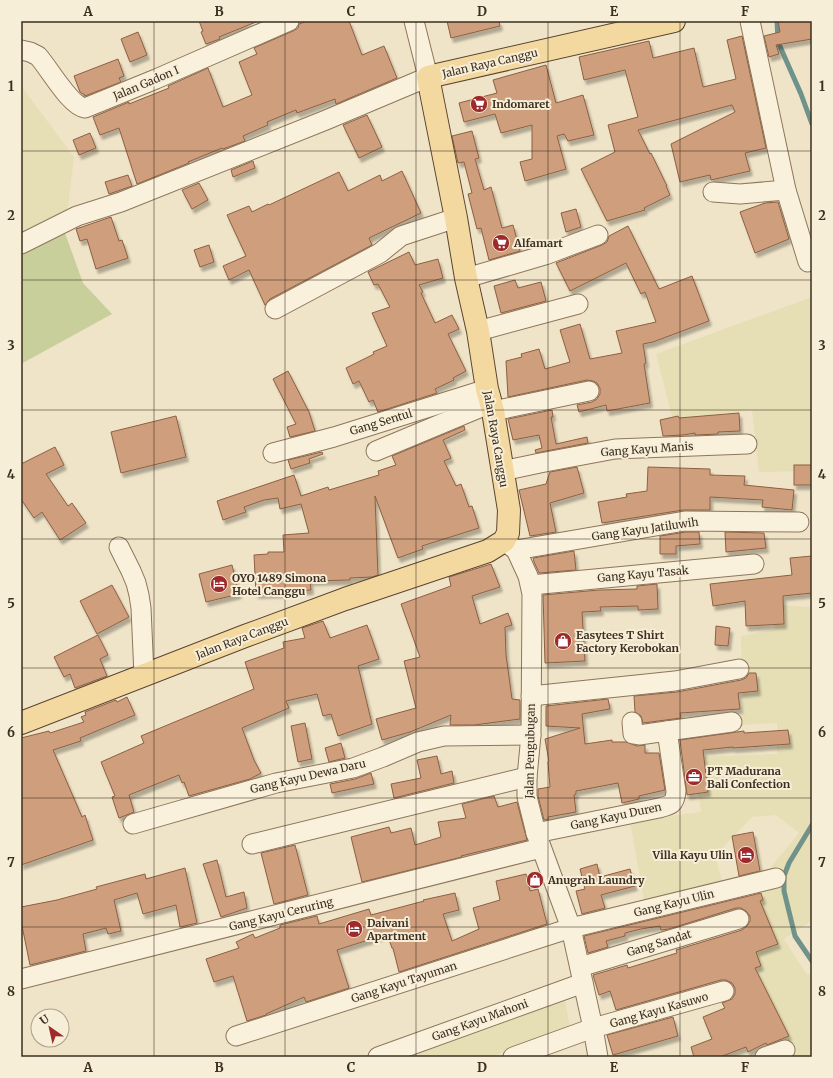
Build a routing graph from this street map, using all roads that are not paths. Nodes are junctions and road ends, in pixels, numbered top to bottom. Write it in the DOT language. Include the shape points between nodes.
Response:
graph roads {
  1 [pos="289,21"];
  2 [pos="414,21"];
  3 [pos="674,21"];
  4 [pos="750,21"];
  5 [pos="21,50"];
  6 [pos="428,77"];
  7 [pos="786,190"];
  8 [pos="713,192"];
  9 [pos="456,218"];
  10 [pos="598,235"];
  11 [pos="21,244"];
  12 [pos="808,262"];
  13 [pos="466,278"];
  14 [pos="578,304"];
  15 [pos="275,309"];
  16 [pos="478,331"];
  17 [pos="588,391"];
  18 [pos="491,401"];
  19 [pos="747,444"];
  20 [pos="376,451"];
  21 [pos="273,453"];
  22 [pos="502,472"];
  23 [pos="799,522"];
  24 [pos="510,546"];
  25 [pos="119,547"];
  26 [pos="754,564"];
  27 [pos="531,585"];
  28 [pos="739,669"];
  29 [pos="144,675"];
  30 [pos="531,696"];
  31 [pos="632,722"];
  32 [pos="732,722"];
  33 [pos="21,723"];
  34 [pos="667,731"];
  35 [pos="531,735"];
  36 [pos="527,777"];
  37 [pos="133,824"];
  38 [pos="539,841"];
  39 [pos="252,844"];
  40 [pos="776,878"];
  41 [pos="739,919"];
  42 [pos="571,928"];
  43 [pos="581,975"];
  44 [pos="21,979"];
  45 [pos="724,991"];
  46 [pos="593,1028"];
  47 [pos="236,1036"];
  48 [pos="785,1050"];
  49 [pos="378,1057"];
  50 [pos="513,1057"];
  51 [pos="598,1057"];
  52 [pos="764,1057"];
  1 -- 5 [label="street, Jalan Gadon I" via="85,108 72,101 38,56"];
  2 -- 6 [label="street"];
  3 -- 6 [label="main road, Jalan Raya Canggu"];
  4 -- 7 [label="street"];
  6 -- 9 [label="main road, Jalan Raya Canggu"];
  6 -- 11 [label="street" via="121,202 77,216"];
  7 -- 8 [label="street" via="740,194"];
  7 -- 12 [label="street"];
  9 -- 13 [label="main road, Jalan Raya Canggu"];
  9 -- 15 [label="street" via="401,236 380,253"];
  10 -- 13 [label="street" via="545,255"];
  13 -- 16 [label="main road, Jalan Raya Canggu"];
  14 -- 16 [label="street"];
  16 -- 18 [label="main road, Jalan Raya Canggu"];
  17 -- 18 [label="street"];
  18 -- 20 [label="street"];
  18 -- 21 [label="street, Gang Sentul"];
  18 -- 22 [label="main road, Jalan Raya Canggu"];
  19 -- 22 [label="street, Gang Kayu Manis" via="615,449 540,462"];
  22 -- 24 [label="main road, Jalan Raya Canggu" via="509,510"];
  23 -- 24 [label="street, Gang Kayu Jatiluwih" via="685,521"];
  24 -- 27 [label="street, Jalan Pengubugan"];
  24 -- 29 [label="main road, Jalan Raya Canggu" via="345,599"];
  25 -- 29 [label="street" via="139,595"];
  26 -- 27 [label="street, Gang Kayu Tasak"];
  27 -- 30 [label="street, Jalan Pengubugan"];
  28 -- 30 [label="street" via="675,680"];
  29 -- 33 [label="main road, Jalan Raya Canggu"];
  30 -- 35 [label="street, Jalan Pengubugan"];
  31 -- 34 [label="street" via="633,734"];
  32 -- 34 [label="street"];
  34 -- 38 [label="street, Gang Kayu Duren" via="676,791 673,803"];
  35 -- 36 [label="street, Jalan Pengubugan"];
  35 -- 37 [label="street, Gang Kayu Dewa Daru" via="444,736 418,742 352,768 276,783"];
  36 -- 38 [label="street, Jalan Pengubugan" via="527,797"];
  36 -- 39 [label="street"];
  38 -- 42 [label="street, Jalan Pengubugan"];
  38 -- 44 [label="street, Gang Kayu Ceruring"];
  40 -- 42 [label="street, Gang Kayu Ulin"];
  41 -- 43 [label="street, Gang Sandat"];
  42 -- 43 [label="street, Jalan Pengubugan"];
  42 -- 47 [label="street, Gang Kayu Tayuman"];
  43 -- 46 [label="street, Jalan Pengubugan"];
  43 -- 49 [label="street, Gang Kayu Mahoni"];
  45 -- 46 [label="street, Gang Kayu Kasuwo"];
  46 -- 50 [label="street, Gang Kayu Kasuwo"];
  46 -- 51 [label="street, Jalan Pengubugan"];
  48 -- 52 [label="street"];
}
